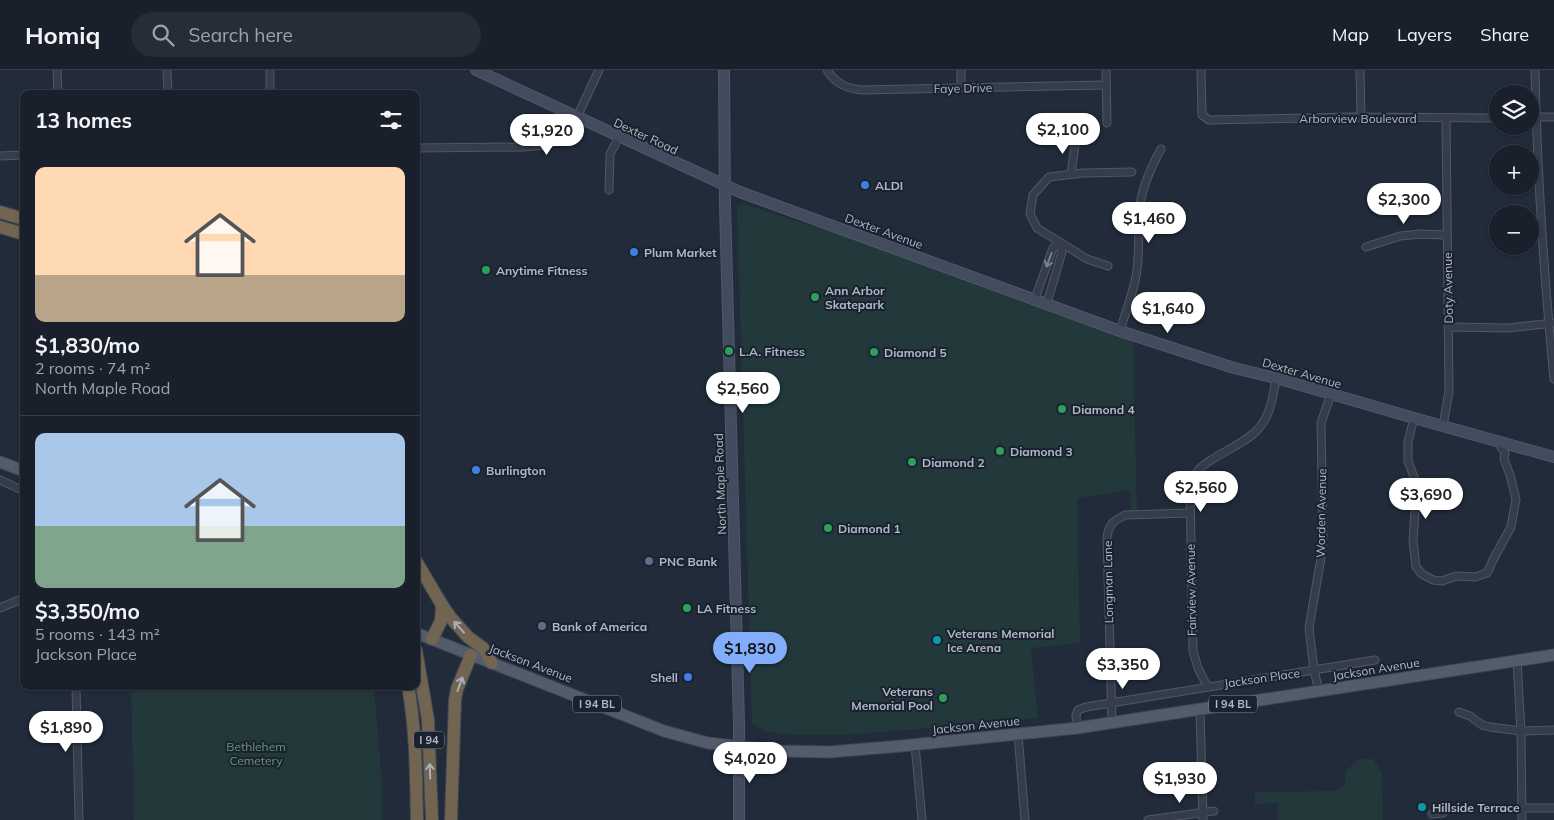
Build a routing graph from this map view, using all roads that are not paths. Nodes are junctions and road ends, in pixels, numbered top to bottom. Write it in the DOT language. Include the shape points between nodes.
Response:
graph roads {
  1 [pos="57,70"];
  2 [pos="167,70"];
  3 [pos="270,70"];
  4 [pos="476,70"];
  5 [pos="599,70"];
  6 [pos="724,70"];
  7 [pos="827,70"];
  8 [pos="961,70"];
  9 [pos="1106,70"];
  10 [pos="1201,70"];
  11 [pos="1360,70"];
  12 [pos="1536,70"];
  13 [pos="1535,85"];
  14 [pos="1106,86"];
  15 [pos="961,88"];
  16 [pos="58,90"];
  17 [pos="168,90"];
  18 [pos="270,90"];
  19 [pos="575,116"];
  20 [pos="1361,117"];
  21 [pos="1539,117"];
  22 [pos="1554,117"];
  23 [pos="1446,118"];
  24 [pos="1489,118"];
  25 [pos="1107,123"];
  26 [pos="1535,135"];
  27 [pos="619,136"];
  28 [pos="1076,138"];
  29 [pos="420,148"];
  30 [pos="1162,149"];
  31 [pos="20,155"];
  32 [pos="0,156"];
  33 [pos="1132,172"];
  34 [pos="1071,174"];
  35 [pos="725,185"];
  36 [pos="609,190"];
  37 [pos="0,212"];
  38 [pos="20,218"];
  39 [pos="0,227"];
  40 [pos="20,233"];
  41 [pos="1446,235"];
  42 [pos="1061,243"];
  43 [pos="1366,247"];
  44 [pos="1108,266"];
  45 [pos="1034,299"];
  46 [pos="1047,304"];
  47 [pos="1551,324"];
  48 [pos="1448,327"];
  49 [pos="1120,331"];
  50 [pos="1276,378"];
  51 [pos="1554,379"];
  52 [pos="1331,394"];
  53 [pos="1414,418"];
  54 [pos="1443,426"];
  55 [pos="1497,441"];
  56 [pos="1554,457"];
  57 [pos="0,462"];
  58 [pos="20,470"];
  59 [pos="0,480"];
  60 [pos="20,488"];
  61 [pos="1190,513"];
  62 [pos="420,568"];
  63 [pos="20,600"];
  64 [pos="442,605"];
  65 [pos="0,608"];
  66 [pos="420,634"];
  67 [pos="432,639"];
  68 [pos="471,655"];
  69 [pos="1554,655"];
  70 [pos="1375,660"];
  71 [pos="1517,661"];
  72 [pos="492,663"];
  73 [pos="1314,670"];
  74 [pos="420,673"];
  75 [pos="1207,686"];
  76 [pos="76,690"];
  77 [pos="409,690"];
  78 [pos="1320,691"];
  79 [pos="1110,703"];
  80 [pos="1200,709"];
  81 [pos="1458,712"];
  82 [pos="1112,723"];
  83 [pos="1077,728"];
  84 [pos="1554,730"];
  85 [pos="1521,731"];
  86 [pos="1018,734"];
  87 [pos="915,745"];
  88 [pos="738,748"];
  89 [pos="1522,808"];
  90 [pos="1554,808"];
  91 [pos="1203,811"];
  92 [pos="1214,811"];
  93 [pos="1443,813"];
  94 [pos="1432,814"];
  95 [pos="79,820"];
  96 [pos="417,820"];
  97 [pos="432,820"];
  98 [pos="451,820"];
  99 [pos="739,820"];
  100 [pos="922,820"];
  101 [pos="1024,820"];
  102 [pos="1148,820"];
  103 [pos="1203,820"];
  104 [pos="1522,820"];
  1 -- 16 [label="street"];
  2 -- 17 [label="street"];
  3 -- 18 [label="street"];
  4 -- 19 [label="main road, Dexter Road"];
  5 -- 19 [label="street"];
  6 -- 35 [label="main road, North Maple Road"];
  7 -- 15 [label="street, Faye Drive" via="839,84 849,89"];
  8 -- 15 [label="street"];
  9 -- 14 [label="street"];
  10 -- 20 [label="street, Arborview Boulevard" via="1202,115 1209,120"];
  11 -- 20 [label="street"];
  12 -- 13 [label="street"];
  14 -- 15 [label="street, Faye Drive"];
  14 -- 25 [label="street"];
  19 -- 27 [label="main road, Dexter Road"];
  19 -- 29 [label="street" via="553,142 545,145"];
  20 -- 23 [label="street, Arborview Boulevard"];
  21 -- 22 [label="street"];
  23 -- 24 [label="street, Arborview Boulevard"];
  23 -- 41 [label="street, Doty Avenue"];
  26 -- 47 [label="street"];
  27 -- 35 [label="main road, Dexter Road"];
  27 -- 36 [label="street" via="610,154"];
  28 -- 34 [label="street"];
  30 -- 49 [label="street" via="1143,190 1136,276"];
  31 -- 32 [label="street"];
  33 -- 34 [label="street"];
  34 -- 42 [label="street" via="1049,177 1033,195 1030,214 1037,228"];
  35 -- 45 [label="main road, Dexter Avenue"];
  35 -- 88 [label="main road, North Maple Road"];
  37 -- 38 [label="highway"];
  39 -- 40 [label="highway"];
  41 -- 43 [label="street" via="1400,236"];
  41 -- 48 [label="street, Doty Avenue"];
  42 -- 44 [label="street" via="1087,260"];
  42 -- 45 [label="street, one-way" via="1054,248"];
  42 -- 46 [label="street" via="1062,252"];
  45 -- 46 [label="main road, Dexter Avenue"];
  46 -- 49 [label="main road, Dexter Avenue"];
  47 -- 48 [label="street" via="1508,328"];
  47 -- 51 [label="street"];
  48 -- 54 [label="street, Doty Avenue" via="1449,391"];
  49 -- 50 [label="main road, Dexter Avenue" via="1234,368"];
  50 -- 52 [label="main road, Dexter Avenue"];
  50 -- 61 [label="street, Fairview Avenue" via="1272,401 1258,430 1195,475 1190,490"];
  52 -- 53 [label="main road, Dexter Avenue"];
  52 -- 73 [label="street, Worden Avenue" via="1321,422 1322,543 1309,628"];
  53 -- 54 [label="main road, Dexter Avenue"];
  53 -- 55 [label="street" via="1408,442 1408,461 1416,497 1413,541 1416,567 1433,580 1487,573 1512,526 1516,499 1505,453"];
  54 -- 55 [label="main road, Dexter Avenue"];
  55 -- 56 [label="main road, Dexter Avenue"];
  57 -- 58 [label="main road"];
  59 -- 60 [label="street"];
  61 -- 75 [label="street, Fairview Avenue" via="1193,651"];
  61 -- 79 [label="street, Longman Lane" via="1125,515 1108,528"];
  62 -- 64 [label="highway"];
  63 -- 65 [label="street"];
  64 -- 67 [label="highway" via="441,621"];
  72 -- 64 [label="highway, one-way" via="483,648 459,628"];
  66 -- 67 [label="main road, Jackson Avenue / I 94 BL"];
  67 -- 68 [label="main road, Jackson Avenue / I 94 BL"];
  68 -- 72 [label="main road, Jackson Avenue / I 94 BL"];
  98 -- 68 [label="highway, one-way" via="455,700"];
  69 -- 71 [label="main road, Jackson Avenue / I 94 BL"];
  70 -- 73 [label="street, Jackson Place"];
  71 -- 78 [label="main road, Jackson Avenue / I 94 BL"];
  71 -- 85 [label="street"];
  72 -- 88 [label="main road, Jackson Avenue / I 94 BL" via="664,731"];
  73 -- 75 [label="street, Jackson Place"];
  73 -- 78 [label="street, Worden Avenue"];
  97 -- 74 [label="highway, I 94, one-way" via="428,720"];
  75 -- 79 [label="street, Jackson Place"];
  76 -- 95 [label="street"];
  77 -- 96 [label="highway, I 94"];
  78 -- 80 [label="main road, Jackson Avenue / I 94 BL"];
  79 -- 82 [label="street, Longman Lane"];
  79 -- 83 [label="street, Jackson Place" via="1078,710"];
  80 -- 82 [label="main road, Jackson Avenue / I 94 BL"];
  80 -- 91 [label="street"];
  81 -- 85 [label="street" via="1482,725"];
  82 -- 83 [label="main road, Jackson Avenue / I 94 BL"];
  83 -- 86 [label="main road, Jackson Avenue / I 94 BL"];
  84 -- 85 [label="street"];
  85 -- 89 [label="street"];
  86 -- 87 [label="main road, Jackson Avenue / I 94 BL"];
  86 -- 101 [label="street"];
  87 -- 88 [label="main road, Jackson Avenue / I 94 BL" via="829,752"];
  87 -- 100 [label="street"];
  88 -- 99 [label="main road, North Maple Road"];
  89 -- 90 [label="street"];
  89 -- 104 [label="street"];
  91 -- 92 [label="street"];
  91 -- 102 [label="street"];
  91 -- 103 [label="street"];
  93 -- 94 [label="street"];
}
